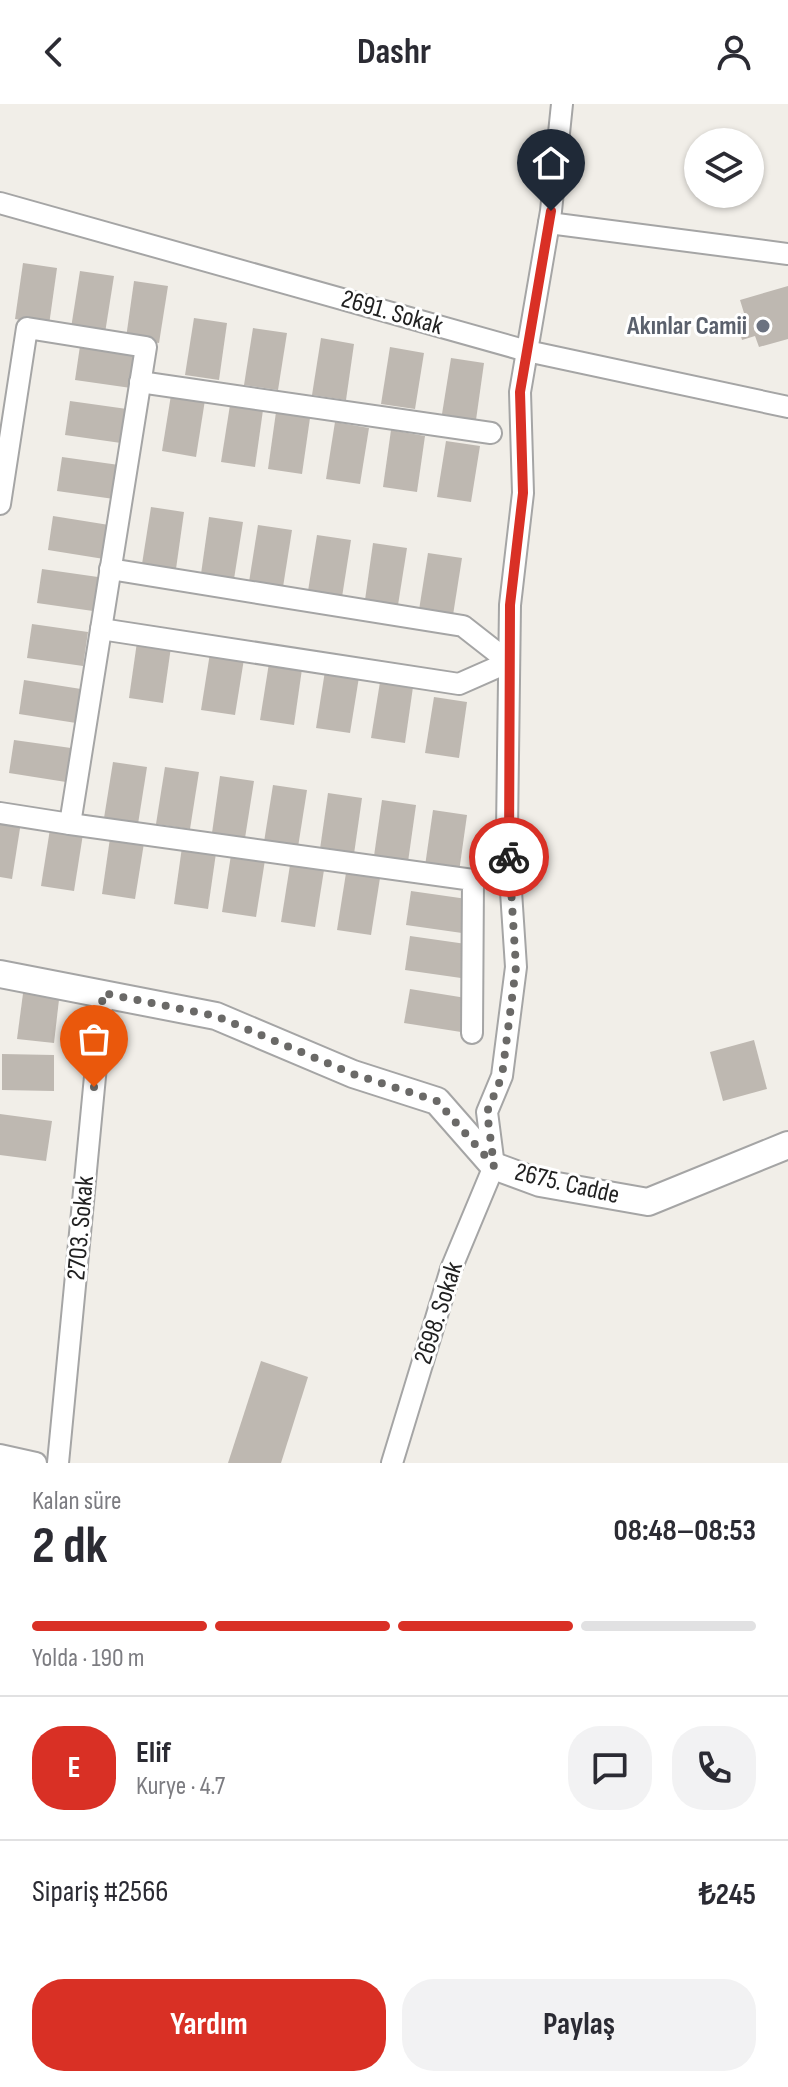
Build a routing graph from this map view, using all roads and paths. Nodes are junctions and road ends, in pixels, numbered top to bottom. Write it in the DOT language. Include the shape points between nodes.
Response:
graph roads {
  1 [pos="562,104"];
  2 [pos="0,203"];
  3 [pos="549,223"];
  4 [pos="788,254"];
  5 [pos="527,351"];
  6 [pos="140,382"];
  7 [pos="788,407"];
  8 [pos="491,433"];
  9 [pos="0,504"];
  10 [pos="110,569"];
  11 [pos="101,629"];
  12 [pos="509,662"];
  13 [pos="0,813"];
  14 [pos="70,824"];
  15 [pos="0,974"];
  16 [pos="103,993"];
  17 [pos="472,1033"];
  18 [pos="788,1145"];
  19 [pos="494,1166"];
  20 [pos="0,1455"];
  21 [pos="36,1463"];
  22 [pos="58,1463"];
  23 [pos="392,1463"];
  1 -- 3 [label="street"];
  2 -- 5 [label="street, 2691. Sokak"];
  3 -- 4 [label="street"];
  3 -- 5 [label="street"];
  5 -- 7 [label="street, 2691. Sokak"];
  5 -- 12 [label="street" via="520,392 523,493"];
  6 -- 8 [label="street"];
  6 -- 9 [label="street" via="146,347 27,328"];
  6 -- 10 [label="street"];
  10 -- 11 [label="street"];
  10 -- 12 [label="street" via="463,626"];
  11 -- 12 [label="street" via="459,684"];
  11 -- 14 [label="street"];
  12 -- 19 [label="street" via="507,831 516,967 502,1076 487,1112"];
  13 -- 14 [label="street"];
  14 -- 17 [label="street" via="473,880"];
  15 -- 16 [label="street, 2675. Cadde"];
  16 -- 19 [label="street, 2675. Cadde" via="216,1016 353,1074 437,1101"];
  16 -- 22 [label="street, 2703. Sokak"];
  18 -- 19 [label="street, 2675. Cadde" via="648,1202 540,1183"];
  19 -- 23 [label="street, 2698. Sokak" via="451,1269"];
  20 -- 21 [label="street"];
}
